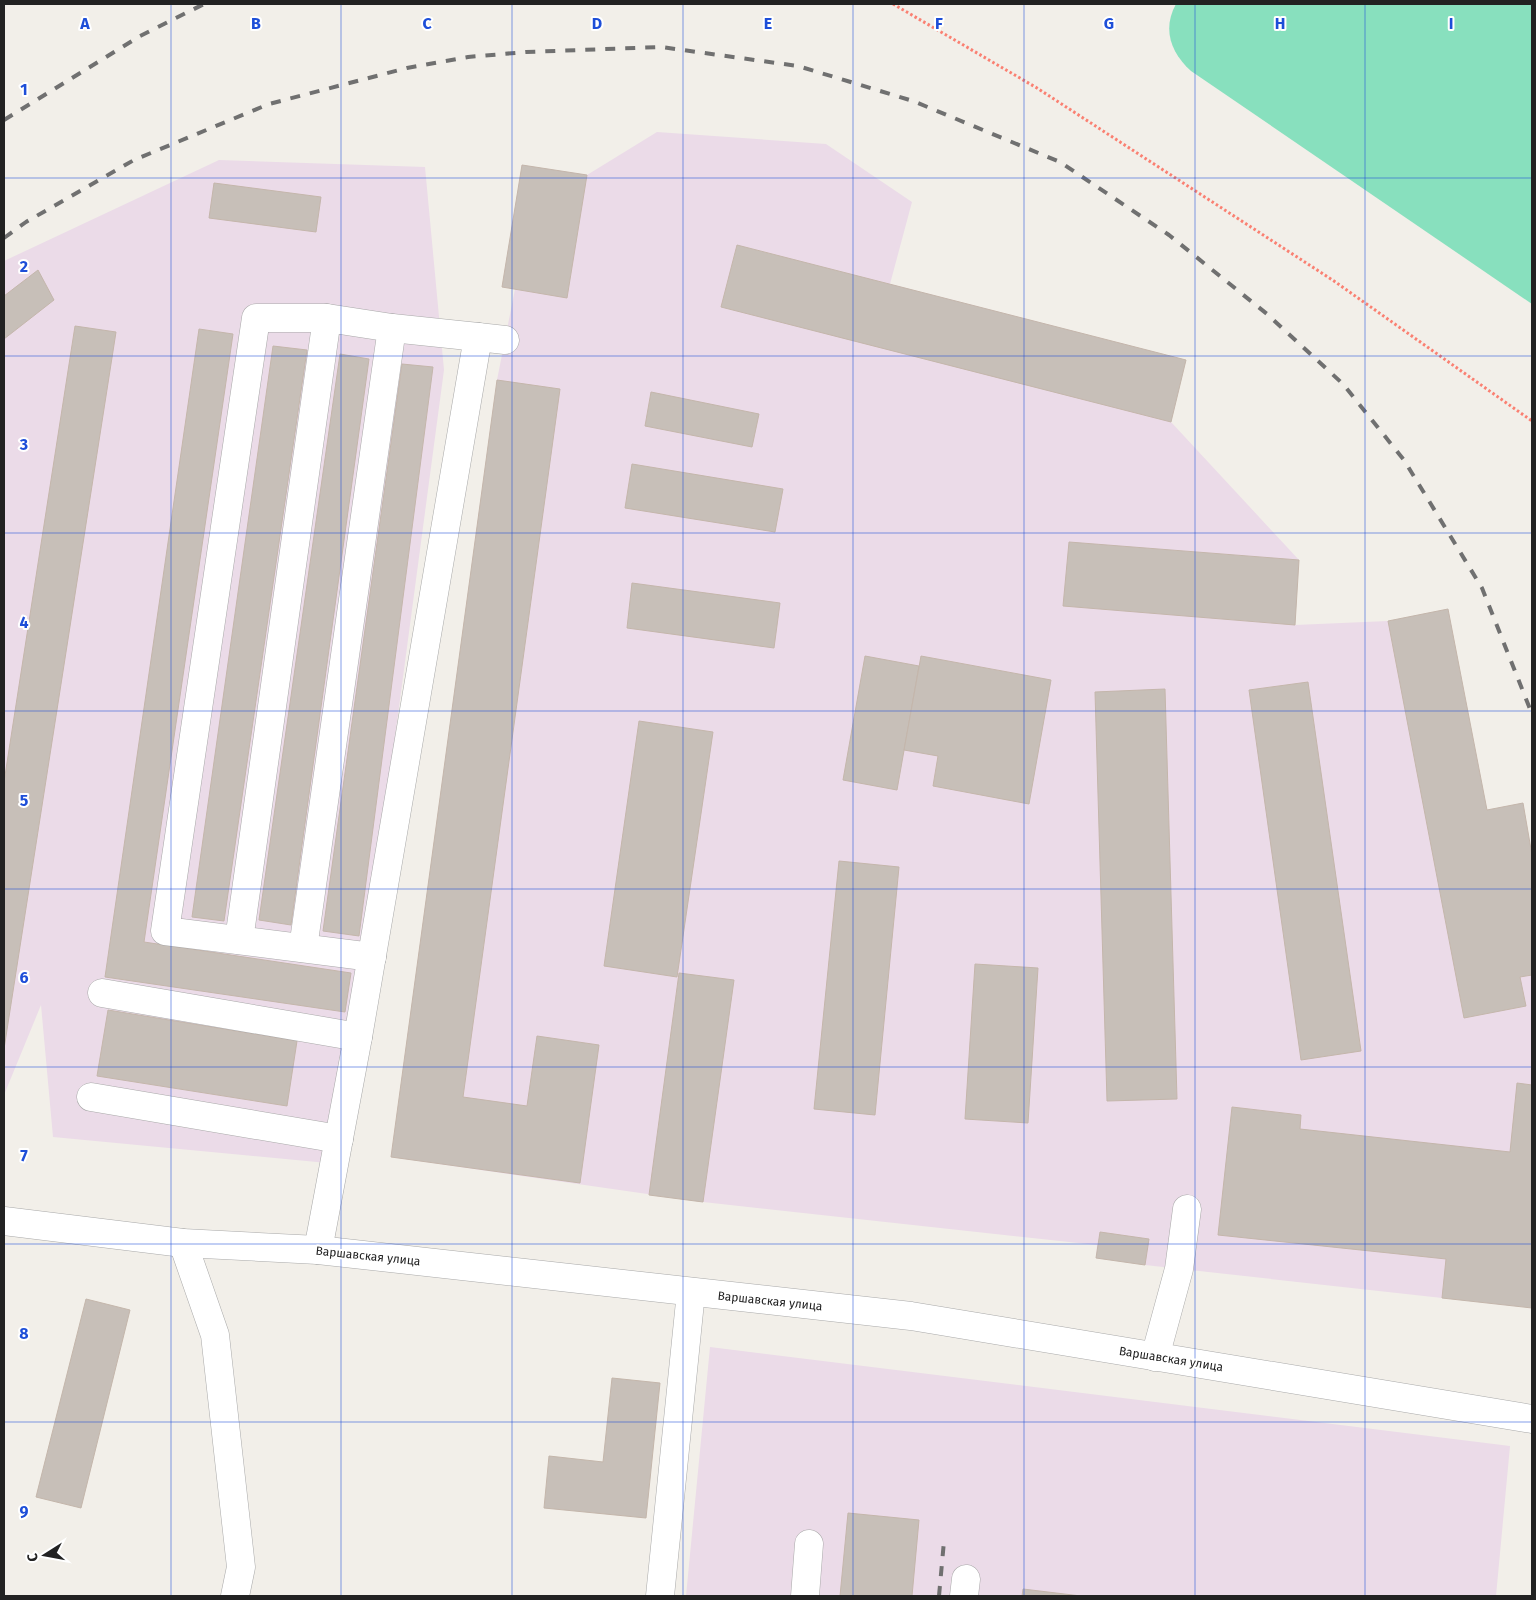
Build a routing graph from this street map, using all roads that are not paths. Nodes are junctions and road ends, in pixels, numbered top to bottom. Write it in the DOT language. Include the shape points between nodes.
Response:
graph roads {
  1 [pos="327,318"];
  2 [pos="392,328"];
  3 [pos="239,940"];
  4 [pos="303,948"];
  5 [pos="372,957"];
  6 [pos="102,993"];
  7 [pos="358,1037"];
  8 [pos="91,1097"];
  9 [pos="338,1139"];
  10 [pos="1187,1209"];
  11 [pos="4,1221"];
  12 [pos="183,1243"];
  13 [pos="318,1250"];
  14 [pos="691,1292"];
  15 [pos="1155,1357"];
  16 [pos="1532,1419"];
  17 [pos="809,1544"];
  18 [pos="235,1596"];
  19 [pos="660,1596"];
  20 [pos="805,1596"];
  1 -- 2 [label="street"];
  1 -- 3 [label="street"];
  1 -- 3 [label="street" via="256,318 165,931"];
  2 -- 4 [label="street"];
  2 -- 5 [label="street" via="492,338"];
  3 -- 4 [label="street"];
  4 -- 5 [label="street"];
  5 -- 7 [label="street"];
  6 -- 7 [label="street"];
  7 -- 9 [label="street"];
  8 -- 9 [label="street"];
  9 -- 13 [label="street"];
  10 -- 15 [label="street" via="1179,1268"];
  11 -- 12 [label="street, Варшавская улица"];
  12 -- 13 [label="street, Варшавская улица"];
  12 -- 18 [label="street" via="215,1335 242,1567"];
  13 -- 14 [label="street, Варшавская улица"];
  14 -- 15 [label="street, Варшавская улица" via="911,1316"];
  14 -- 19 [label="street"];
  15 -- 16 [label="street, Варшавская улица"];
  17 -- 20 [label="street"];
}
